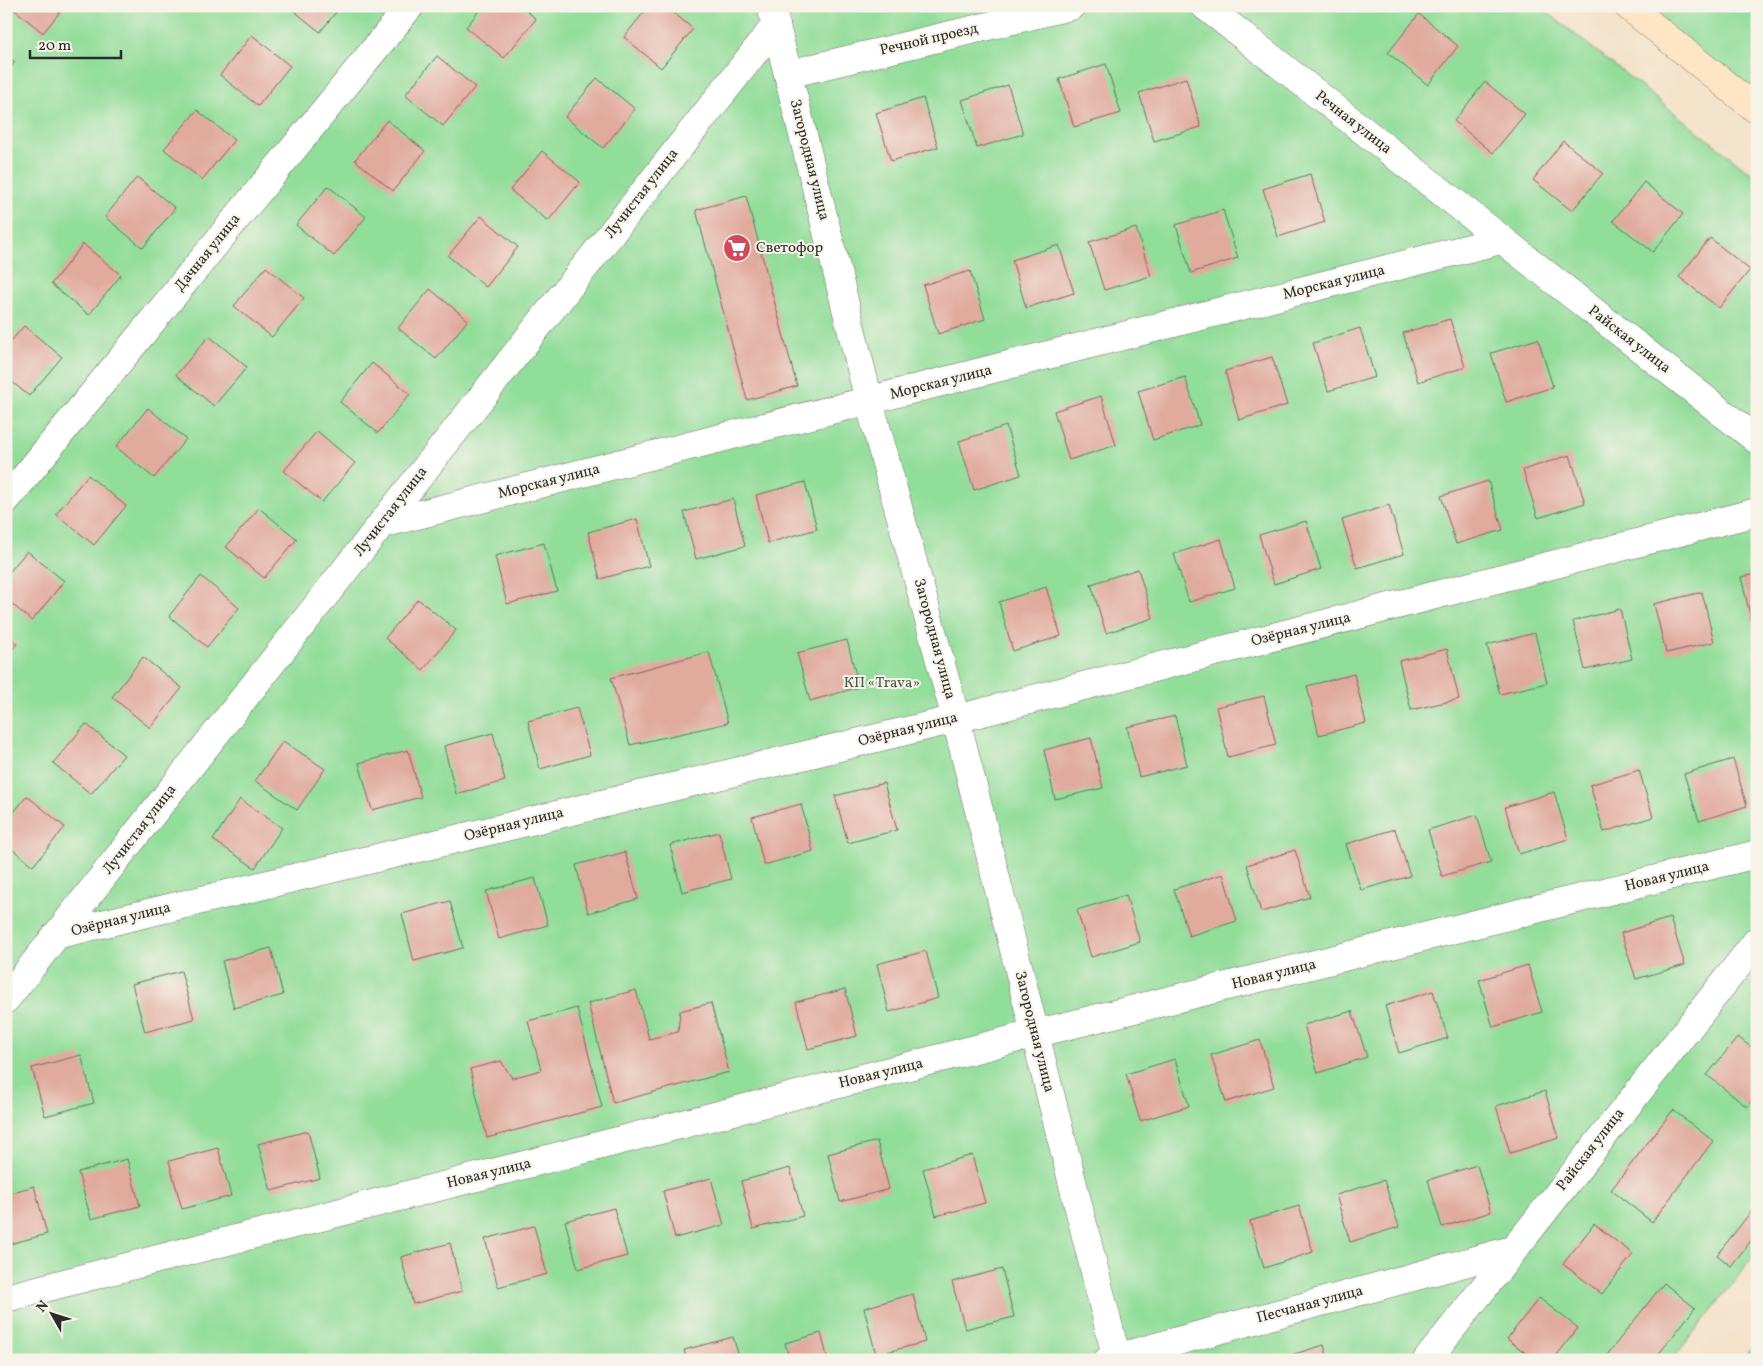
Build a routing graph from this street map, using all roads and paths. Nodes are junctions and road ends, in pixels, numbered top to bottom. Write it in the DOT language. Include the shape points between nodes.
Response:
graph roads {
  1 [pos="410,6"];
  2 [pos="1071,6"];
  3 [pos="1204,6"];
  4 [pos="1628,6"];
  5 [pos="773,16"];
  6 [pos="788,74"];
  7 [pos="1757,110"];
  8 [pos="1501,240"];
  9 [pos="869,401"];
  10 [pos="1757,440"];
  11 [pos="6,500"];
  12 [pos="1757,512"];
  13 [pos="382,524"];
  14 [pos="956,719"];
  15 [pos="1757,854"];
  16 [pos="56,935"];
  17 [pos="1757,941"];
  18 [pos="6,999"];
  19 [pos="1034,1034"];
  20 [pos="1512,1250"];
  21 [pos="6,1298"];
  22 [pos="1114,1359"];
  23 [pos="1427,1360"];
  1 -- 11 [label="street, Дачная улица"];
  2 -- 6 [label="street, Речной проезд"];
  3 -- 8 [label="street, Речная улица"];
  4 -- 7 [label="street"];
  5 -- 6 [label="street, Загородная улица"];
  5 -- 13 [label="street, Лучистая улица"];
  6 -- 9 [label="street, Загородная улица"];
  8 -- 9 [label="street, Морская улица"];
  8 -- 10 [label="street, Райская улица"];
  9 -- 13 [label="street, Морская улица"];
  9 -- 14 [label="street, Загородная улица"];
  12 -- 14 [label="street, Озёрная улица"];
  13 -- 16 [label="street, Лучистая улица"];
  14 -- 16 [label="street, Озёрная улица"];
  14 -- 19 [label="street, Загородная улица"];
  15 -- 19 [label="street, Новая улица"];
  16 -- 18 [label="street, Лучистая улица"];
  17 -- 20 [label="street, Райская улица"];
  19 -- 21 [label="street, Новая улица"];
  19 -- 22 [label="street, Загородная улица"];
  20 -- 22 [label="street, Песчаная улица"];
  20 -- 23 [label="street, Райская улица"];
}
